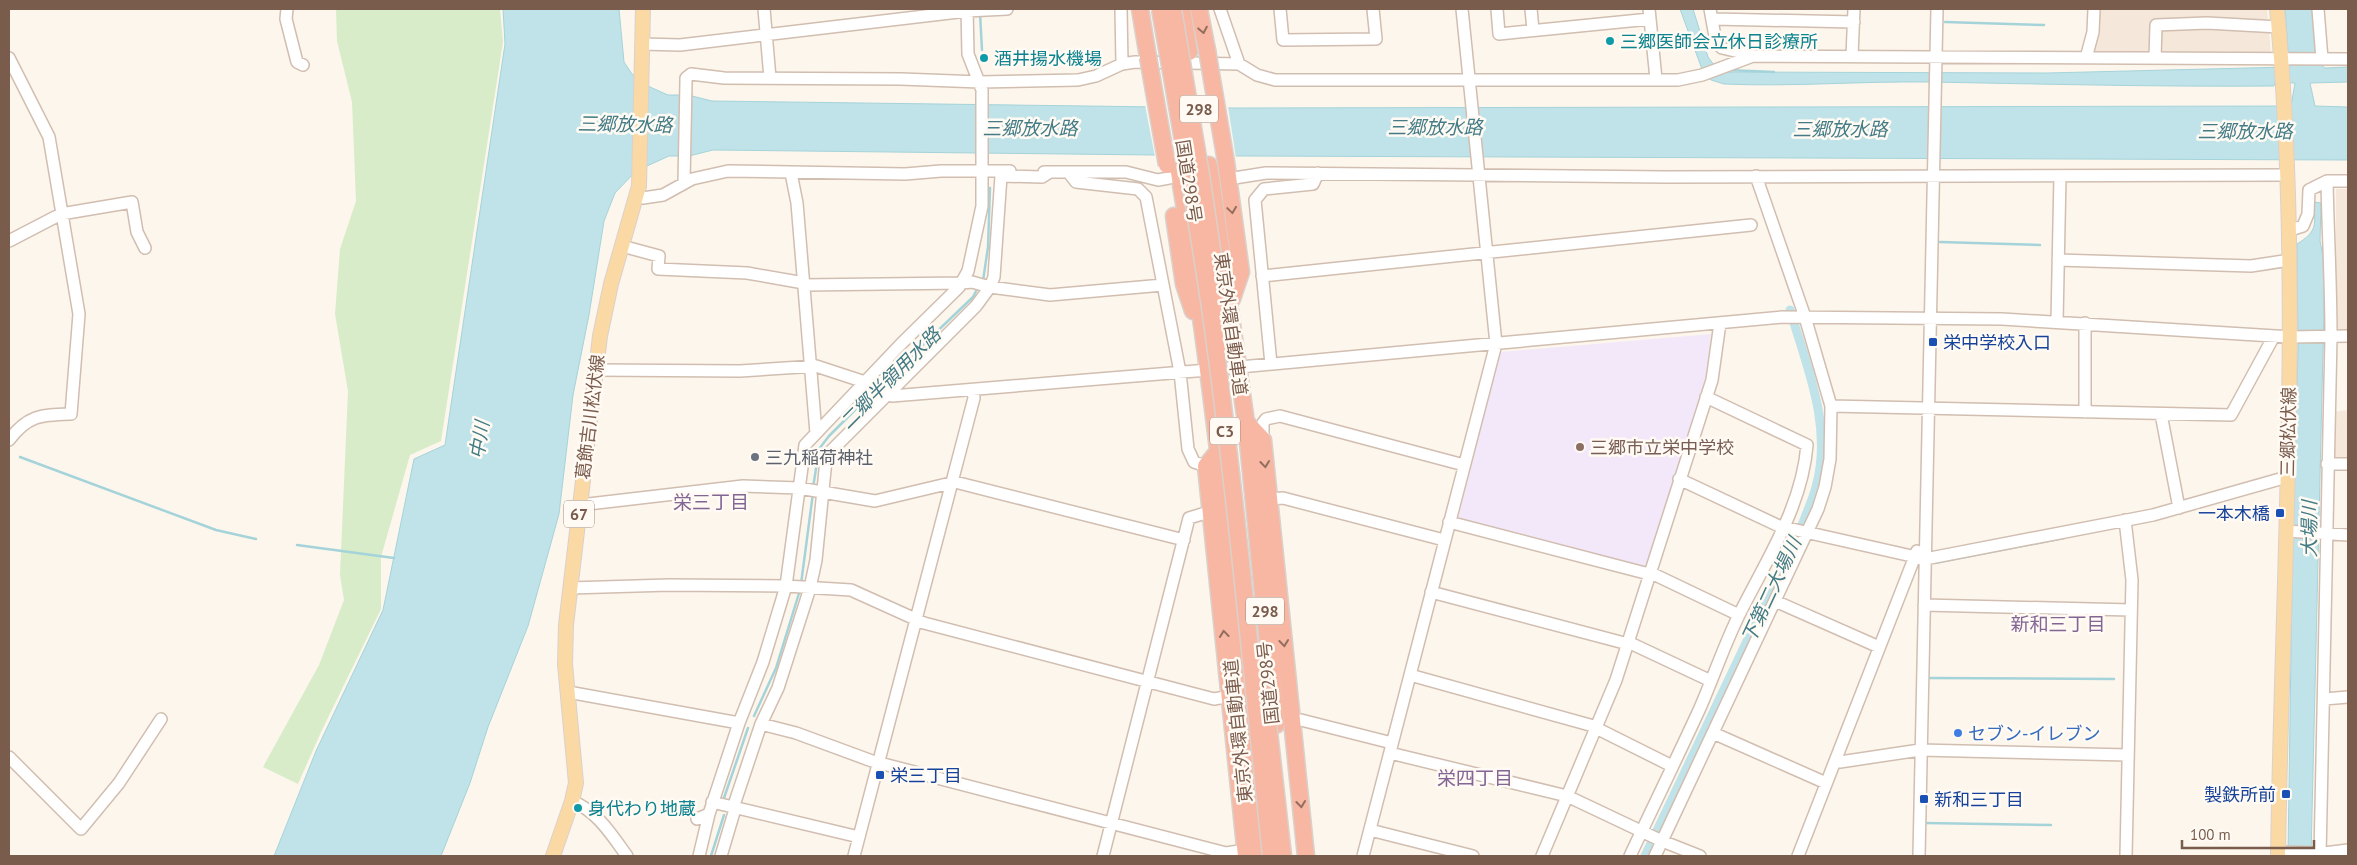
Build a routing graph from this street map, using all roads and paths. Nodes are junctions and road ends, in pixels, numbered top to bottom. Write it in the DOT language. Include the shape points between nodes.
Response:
graph roads {
  1 [pos="287,9"];
  2 [pos="643,9"];
  3 [pos="764,9"];
  4 [pos="1007,9"];
  5 [pos="1121,9"];
  6 [pos="1140,9"];
  7 [pos="1148,9"];
  8 [pos="1160,9"];
  9 [pos="1173,9"];
  10 [pos="1182,9"];
  11 [pos="1200,9"];
  12 [pos="1220,9"];
  13 [pos="1280,9"];
  14 [pos="1373,9"];
  15 [pos="1462,9"];
  16 [pos="1497,9"];
  17 [pos="1531,9"];
  18 [pos="1854,9"];
  19 [pos="1937,9"];
  20 [pos="2094,9"];
  21 [pos="2277,9"];
  22 [pos="2318,9"];
  23 [pos="968,10"];
  24 [pos="989,10"];
  25 [pos="1650,14"];
  26 [pos="1712,14"];
  27 [pos="1854,22"];
  28 [pos="2279,27"];
  29 [pos="1533,30"];
  30 [pos="766,35"];
  31 [pos="642,44"];
  32 [pos="1754,56"];
  33 [pos="1852,56"];
  34 [pos="9,58"];
  35 [pos="2086,58"];
  36 [pos="2155,58"];
  37 [pos="1936,59"];
  38 [pos="2320,59"];
  39 [pos="2348,59"];
  40 [pos="2284,61"];
  41 [pos="1122,64"];
  42 [pos="1239,64"];
  43 [pos="303,65"];
  44 [pos="1682,69"];
  45 [pos="12,71"];
  46 [pos="770,78"];
  47 [pos="1656,80"];
  48 [pos="1678,80"];
  49 [pos="1470,84"];
  50 [pos="981,86"];
  51 [pos="982,166"];
  52 [pos="1478,169"];
  53 [pos="2287,170"];
  54 [pos="791,172"];
  55 [pos="1050,172"];
  56 [pos="1069,173"];
  57 [pos="1220,173"];
  58 [pos="1318,173"];
  59 [pos="1173,175"];
  60 [pos="1756,176"];
  61 [pos="1932,176"];
  62 [pos="2060,176"];
  63 [pos="2327,181"];
  64 [pos="2348,181"];
  65 [pos="684,182"];
  66 [pos="638,196"];
  67 [pos="61,214"];
  68 [pos="1751,226"];
  69 [pos="2290,230"];
  70 [pos="9,241"];
  71 [pos="622,246"];
  72 [pos="145,248"];
  73 [pos="1486,253"];
  74 [pos="2058,260"];
  75 [pos="2290,260"];
  76 [pos="1262,276"];
  77 [pos="962,283"];
  78 [pos="804,284"];
  79 [pos="1163,285"];
  80 [pos="990,287"];
  81 [pos="1805,317"];
  82 [pos="1931,318"];
  83 [pos="2057,321"];
  84 [pos="1720,323"];
  85 [pos="2085,323"];
  86 [pos="2274,336"];
  87 [pos="2348,336"];
  88 [pos="2293,337"];
  89 [pos="2328,337"];
  90 [pos="1496,344"];
  91 [pos="1271,364"];
  92 [pos="810,366"];
  93 [pos="1238,367"];
  94 [pos="596,370"];
  95 [pos="1208,370"];
  96 [pos="1180,372"];
  97 [pos="870,383"];
  98 [pos="973,391"];
  99 [pos="886,395"];
  100 [pos="1706,397"];
  101 [pos="1831,406"];
  102 [pos="1928,408"];
  103 [pos="2085,412"];
  104 [pos="2161,414"];
  105 [pos="1246,422"];
  106 [pos="816,433"];
  107 [pos="9,440"];
  108 [pos="1263,440"];
  109 [pos="1219,450"];
  110 [pos="2327,464"];
  111 [pos="2348,464"];
  112 [pos="1464,465"];
  113 [pos="1206,466"];
  114 [pos="2287,477"];
  115 [pos="1679,479"];
  116 [pos="952,482"];
  117 [pos="799,488"];
  118 [pos="822,491"];
  119 [pos="1269,499"];
  120 [pos="580,505"];
  121 [pos="2179,508"];
  122 [pos="1212,511"];
  123 [pos="2125,520"];
  124 [pos="1449,522"];
  125 [pos="1784,527"];
  126 [pos="2289,531"];
  127 [pos="2323,532"];
  128 [pos="1807,533"];
  129 [pos="2348,535"];
  130 [pos="1184,540"];
  131 [pos="1444,540"];
  132 [pos="1920,558"];
  133 [pos="1649,573"];
  134 [pos="786,586"];
  135 [pos="570,588"];
  136 [pos="810,588"];
  137 [pos="1431,592"];
  138 [pos="1775,602"];
  139 [pos="1924,605"];
  140 [pos="2131,610"];
  141 [pos="1739,615"];
  142 [pos="916,620"];
  143 [pos="1628,643"];
  144 [pos="1879,647"];
  145 [pos="1410,675"];
  146 [pos="1148,681"];
  147 [pos="1711,681"];
  148 [pos="568,692"];
  149 [pos="1231,696"];
  150 [pos="2348,696"];
  151 [pos="2324,699"];
  152 [pos="160,719"];
  153 [pos="739,721"];
  154 [pos="1293,721"];
  155 [pos="761,724"];
  156 [pos="1597,728"];
  157 [pos="1713,733"];
  158 [pos="1391,748"];
  159 [pos="1920,750"];
  160 [pos="2128,755"];
  161 [pos="9,757"];
  162 [pos="1834,761"];
  163 [pos="878,762"];
  164 [pos="1672,766"];
  165 [pos="1826,783"];
  166 [pos="1567,796"];
  167 [pos="572,801"];
  168 [pos="712,802"];
  169 [pos="734,808"];
  170 [pos="709,814"];
  171 [pos="697,819"];
  172 [pos="1112,822"];
  173 [pos="1370,830"];
  174 [pos="1641,831"];
  175 [pos="859,837"];
  176 [pos="1662,841"];
  177 [pos="2348,850"];
  178 [pos="1246,853"];
  179 [pos="2281,853"];
  180 [pos="2319,854"];
  181 [pos="553,856"];
  182 [pos="627,856"];
  183 [pos="700,856"];
  184 [pos="721,856"];
  185 [pos="854,856"];
  186 [pos="1103,856"];
  187 [pos="1262,856"];
  188 [pos="1271,856"];
  189 [pos="1283,856"];
  190 [pos="1290,856"];
  191 [pos="1306,856"];
  192 [pos="1363,856"];
  193 [pos="1473,856"];
  194 [pos="1542,856"];
  195 [pos="1630,856"];
  196 [pos="1655,856"];
  197 [pos="1700,856"];
  198 [pos="1798,856"];
  199 [pos="1919,856"];
  200 [pos="2126,856"];
  1 -- 43 [label="street" via="286,19 297,62"];
  2 -- 31 [label="main road, 葛飾吉川松伏線 / 67"];
  3 -- 30 [label="street"];
  4 -- 24 [label="street"];
  5 -- 41 [label="street"];
  6 -- 59 [label="highway, 国道298号 / 298, bridge"];
  7 -- 59 [label="highway, 国道298号 / 298"];
  8 -- 188 [label="highway, 東京外環自動車道 / C3, bridge" via="1211,314"];
  9 -- 189 [label="highway, 東京外環自動車道 / C3, bridge" via="1223,319"];
  10 -- 57 [label="highway, 国道298号 / 298"];
  11 -- 57 [label="highway, 国道298号 / 298, one-way, bridge"];
  12 -- 42 [label="street"];
  13 -- 14 [label="street" via="1283,40 1376,40"];
  15 -- 49 [label="street"];
  16 -- 29 [label="street" via="1499,34"];
  17 -- 29 [label="street"];
  18 -- 27 [label="street"];
  19 -- 37 [label="street"];
  20 -- 35 [label="street" via="2093,32"];
  21 -- 28 [label="main road, 三郷松伏線"];
  22 -- 38 [label="street"];
  23 -- 24 [label="street"];
  23 -- 30 [label="street"];
  23 -- 50 [label="street" via="968,54"];
  25 -- 29 [label="street"];
  25 -- 47 [label="street"];
  26 -- 27 [label="street"];
  26 -- 32 [label="street" via="1716,42 1722,48"];
  27 -- 33 [label="street"];
  28 -- 36 [label="street" via="2207,23 2156,25"];
  28 -- 40 [label="main road, 三郷松伏線"];
  30 -- 31 [label="street" via="680,45"];
  30 -- 46 [label="street"];
  31 -- 66 [label="main road, 葛飾吉川松伏線 / 67"];
  32 -- 33 [label="street"];
  32 -- 48 [label="street"];
  33 -- 37 [label="street"];
  34 -- 45 [label="street"];
  35 -- 36 [label="street"];
  35 -- 37 [label="street"];
  36 -- 40 [label="street"];
  37 -- 61 [label="street"];
  38 -- 39 [label="street"];
  38 -- 40 [label="street"];
  40 -- 53 [label="main road, 三郷松伏線"];
  41 -- 42 [label="street"];
  41 -- 50 [label="street" via="1086,80"];
  42 -- 49 [label="street" via="1257,75 1276,80"];
  44 -- 48 [label="street"];
  45 -- 67 [label="street" via="49,137"];
  46 -- 50 [label="street" via="901,79"];
  46 -- 65 [label="street" via="691,74 686,78"];
  47 -- 48 [label="street"];
  47 -- 49 [label="street"];
  49 -- 52 [label="street"];
  50 -- 51 [label="street"];
  51 -- 54 [label="street" via="905,174"];
  51 -- 55 [label="street"];
  51 -- 77 [label="street" via="980,222"];
  52 -- 58 [label="street"];
  52 -- 60 [label="street"];
  52 -- 73 [label="street"];
  53 -- 62 [label="street"];
  53 -- 69 [label="main road, 三郷松伏線"];
  54 -- 65 [label="street" via="723,172"];
  54 -- 78 [label="street"];
  55 -- 56 [label="street"];
  55 -- 80 [label="street" via="1042,177 1001,176"];
  56 -- 59 [label="street" via="1126,172 1158,180"];
  56 -- 79 [label="street" via="1076,182 1138,189 1146,197"];
  57 -- 58 [label="street"];
  57 -- 93 [label="highway, 国道298号 / 298, one-way" via="1241,272 1230,307"];
  58 -- 76 [label="street" via="1313,184 1264,189 1255,200"];
  59 -- 95 [label="highway, 国道298号 / 298" via="1184,284 1190,307 1203,325"];
  60 -- 61 [label="street"];
  60 -- 81 [label="street"];
  61 -- 62 [label="street"];
  61 -- 82 [label="street"];
  62 -- 74 [label="street"];
  63 -- 64 [label="street"];
  63 -- 69 [label="street" via="2309,190 2304,226"];
  63 -- 89 [label="street" via="2331,257"];
  65 -- 66 [label="street" via="663,195"];
  66 -- 71 [label="main road, 葛飾吉川松伏線 / 67"];
  67 -- 70 [label="street"];
  67 -- 72 [label="street" via="132,202 137,232"];
  67 -- 107 [label="street" via="79,314 71,414 44,415 26,421"];
  68 -- 73 [label="street"];
  69 -- 75 [label="main road, 三郷松伏線"];
  71 -- 78 [label="street" via="659,256 658,269 747,273"];
  71 -- 94 [label="main road, 葛飾吉川松伏線 / 67" via="606,309"];
  73 -- 76 [label="street"];
  73 -- 90 [label="street"];
  74 -- 75 [label="street" via="2251,266"];
  74 -- 83 [label="street"];
  75 -- 88 [label="main road, 三郷松伏線"];
  76 -- 91 [label="street"];
  77 -- 78 [label="street"];
  77 -- 80 [label="street"];
  77 -- 97 [label="street"];
  78 -- 92 [label="street"];
  79 -- 80 [label="street" via="1058,295"];
  79 -- 96 [label="street"];
  80 -- 99 [label="street" via="976,306"];
  81 -- 82 [label="street"];
  81 -- 84 [label="street"];
  81 -- 101 [label="street"];
  82 -- 83 [label="street"];
  82 -- 102 [label="street"];
  83 -- 85 [label="street"];
  84 -- 90 [label="street"];
  84 -- 100 [label="street" via="1712,380"];
  85 -- 86 [label="street"];
  85 -- 103 [label="street"];
  86 -- 88 [label="street"];
  86 -- 104 [label="street" via="2231,415"];
  87 -- 89 [label="street"];
  88 -- 89 [label="street"];
  88 -- 114 [label="main road, 三郷松伏線"];
  89 -- 110 [label="street"];
  90 -- 91 [label="street"];
  90 -- 112 [label="street"];
  91 -- 93 [label="street"];
  92 -- 94 [label="street" via="740,371"];
  92 -- 97 [label="street"];
  92 -- 106 [label="street"];
  93 -- 95 [label="street"];
  93 -- 105 [label="highway, 国道298号 / 298"];
  94 -- 120 [label="main road, 葛飾吉川松伏線 / 67"];
  95 -- 96 [label="street"];
  95 -- 109 [label="highway, 国道298号 / 298"];
  96 -- 98 [label="street"];
  96 -- 113 [label="street" via="1190,457"];
  97 -- 99 [label="street"];
  97 -- 106 [label="street"];
  98 -- 99 [label="street"];
  98 -- 116 [label="street" via="974,398"];
  99 -- 118 [label="street" via="830,452"];
  100 -- 115 [label="street"];
  100 -- 125 [label="street" via="1807,445 1800,485"];
  101 -- 102 [label="street"];
  101 -- 128 [label="street" via="1826,487"];
  102 -- 103 [label="street"];
  102 -- 132 [label="street" via="1925,528"];
  103 -- 104 [label="street"];
  104 -- 121 [label="street"];
  105 -- 108 [label="highway"];
  105 -- 190 [label="highway, 国道298号 / 298"];
  106 -- 117 [label="street" via="803,450"];
  108 -- 112 [label="street" via="1263,423 1266,419 1280,416"];
  108 -- 119 [label="highway, 国道298号 / 298, one-way"];
  109 -- 113 [label="highway"];
  109 -- 187 [label="highway, 国道298号 / 298"];
  110 -- 111 [label="street"];
  110 -- 127 [label="street"];
  112 -- 124 [label="street"];
  113 -- 122 [label="highway, 298"];
  114 -- 121 [label="street"];
  114 -- 126 [label="main road, 三郷松伏線"];
  115 -- 125 [label="street"];
  115 -- 133 [label="street"];
  116 -- 118 [label="street" via="875,501"];
  116 -- 130 [label="street"];
  116 -- 142 [label="street"];
  117 -- 118 [label="street"];
  117 -- 120 [label="street" via="743,486"];
  117 -- 134 [label="street"];
  118 -- 136 [label="street" via="817,552"];
  119 -- 131 [label="street" via="1283,498"];
  119 -- 154 [label="highway, 国道298号 / 298, one-way"];
  120 -- 135 [label="main road, 葛飾吉川松伏線 / 67"];
  121 -- 123 [label="street"];
  122 -- 130 [label="street" via="1189,518"];
  149 -- 122 [label="highway, 298, one-way"];
  123 -- 132 [label="street"];
  123 -- 140 [label="street" via="2132,580"];
  124 -- 131 [label="street"];
  124 -- 133 [label="street"];
  125 -- 128 [label="street"];
  125 -- 141 [label="street"];
  126 -- 127 [label="street"];
  126 -- 179 [label="main road, 三郷松伏線"];
  127 -- 129 [label="street"];
  127 -- 151 [label="street"];
  128 -- 132 [label="street"];
  128 -- 138 [label="street"];
  130 -- 146 [label="street"];
  131 -- 137 [label="street"];
  132 -- 139 [label="street"];
  132 -- 144 [label="street"];
  133 -- 141 [label="street"];
  133 -- 143 [label="street"];
  134 -- 135 [label="street"];
  134 -- 136 [label="street"];
  134 -- 153 [label="street" via="766,654"];
  135 -- 148 [label="main road, 葛飾吉川松伏線 / 67" via="565,648"];
  136 -- 142 [label="street" via="851,590"];
  136 -- 155 [label="street" via="778,688"];
  137 -- 143 [label="street"];
  137 -- 145 [label="street"];
  138 -- 144 [label="street"];
  138 -- 157 [label="street"];
  139 -- 140 [label="street"];
  139 -- 159 [label="street"];
  140 -- 160 [label="street"];
  141 -- 147 [label="street"];
  142 -- 146 [label="street"];
  142 -- 163 [label="street"];
  143 -- 147 [label="street"];
  143 -- 156 [label="street"];
  144 -- 162 [label="street"];
  145 -- 156 [label="street"];
  145 -- 158 [label="street"];
  146 -- 149 [label="street" via="1214,699"];
  146 -- 172 [label="street"];
  147 -- 164 [label="street"];
  148 -- 153 [label="street"];
  148 -- 167 [label="main road, 葛飾吉川松伏線 / 67" via="576,772"];
  149 -- 178 [label="highway, 298"];
  150 -- 151 [label="street"];
  151 -- 180 [label="street"];
  152 -- 161 [label="street" via="119,783 81,829"];
  153 -- 155 [label="street"];
  153 -- 168 [label="street"];
  154 -- 158 [label="street" via="1301,720"];
  154 -- 191 [label="highway, 国道298号 / 298, one-way"];
  155 -- 163 [label="street"];
  155 -- 169 [label="street"];
  156 -- 164 [label="street"];
  156 -- 166 [label="street"];
  157 -- 165 [label="street"];
  157 -- 176 [label="street"];
  158 -- 166 [label="street"];
  158 -- 173 [label="street"];
  159 -- 160 [label="street"];
  159 -- 162 [label="street"];
  159 -- 199 [label="street"];
  160 -- 200 [label="street"];
  162 -- 165 [label="street"];
  163 -- 172 [label="street"];
  163 -- 175 [label="street"];
  164 -- 174 [label="street"];
  165 -- 198 [label="street"];
  166 -- 174 [label="street"];
  166 -- 194 [label="street"];
  167 -- 181 [label="main road, 葛飾吉川松伏線 / 67"];
  167 -- 182 [label="street" via="602,821"];
  168 -- 169 [label="street"];
  168 -- 170 [label="street"];
  169 -- 175 [label="street"];
  169 -- 184 [label="street"];
  170 -- 171 [label="street"];
  170 -- 183 [label="street"];
  172 -- 178 [label="street" via="1226,853"];
  172 -- 186 [label="street"];
  173 -- 192 [label="street"];
  173 -- 193 [label="street"];
  174 -- 176 [label="street"];
  174 -- 195 [label="street"];
  175 -- 185 [label="street"];
  176 -- 196 [label="street"];
  176 -- 197 [label="street"];
  177 -- 180 [label="street"];
  179 -- 180 [label="street"];
}
